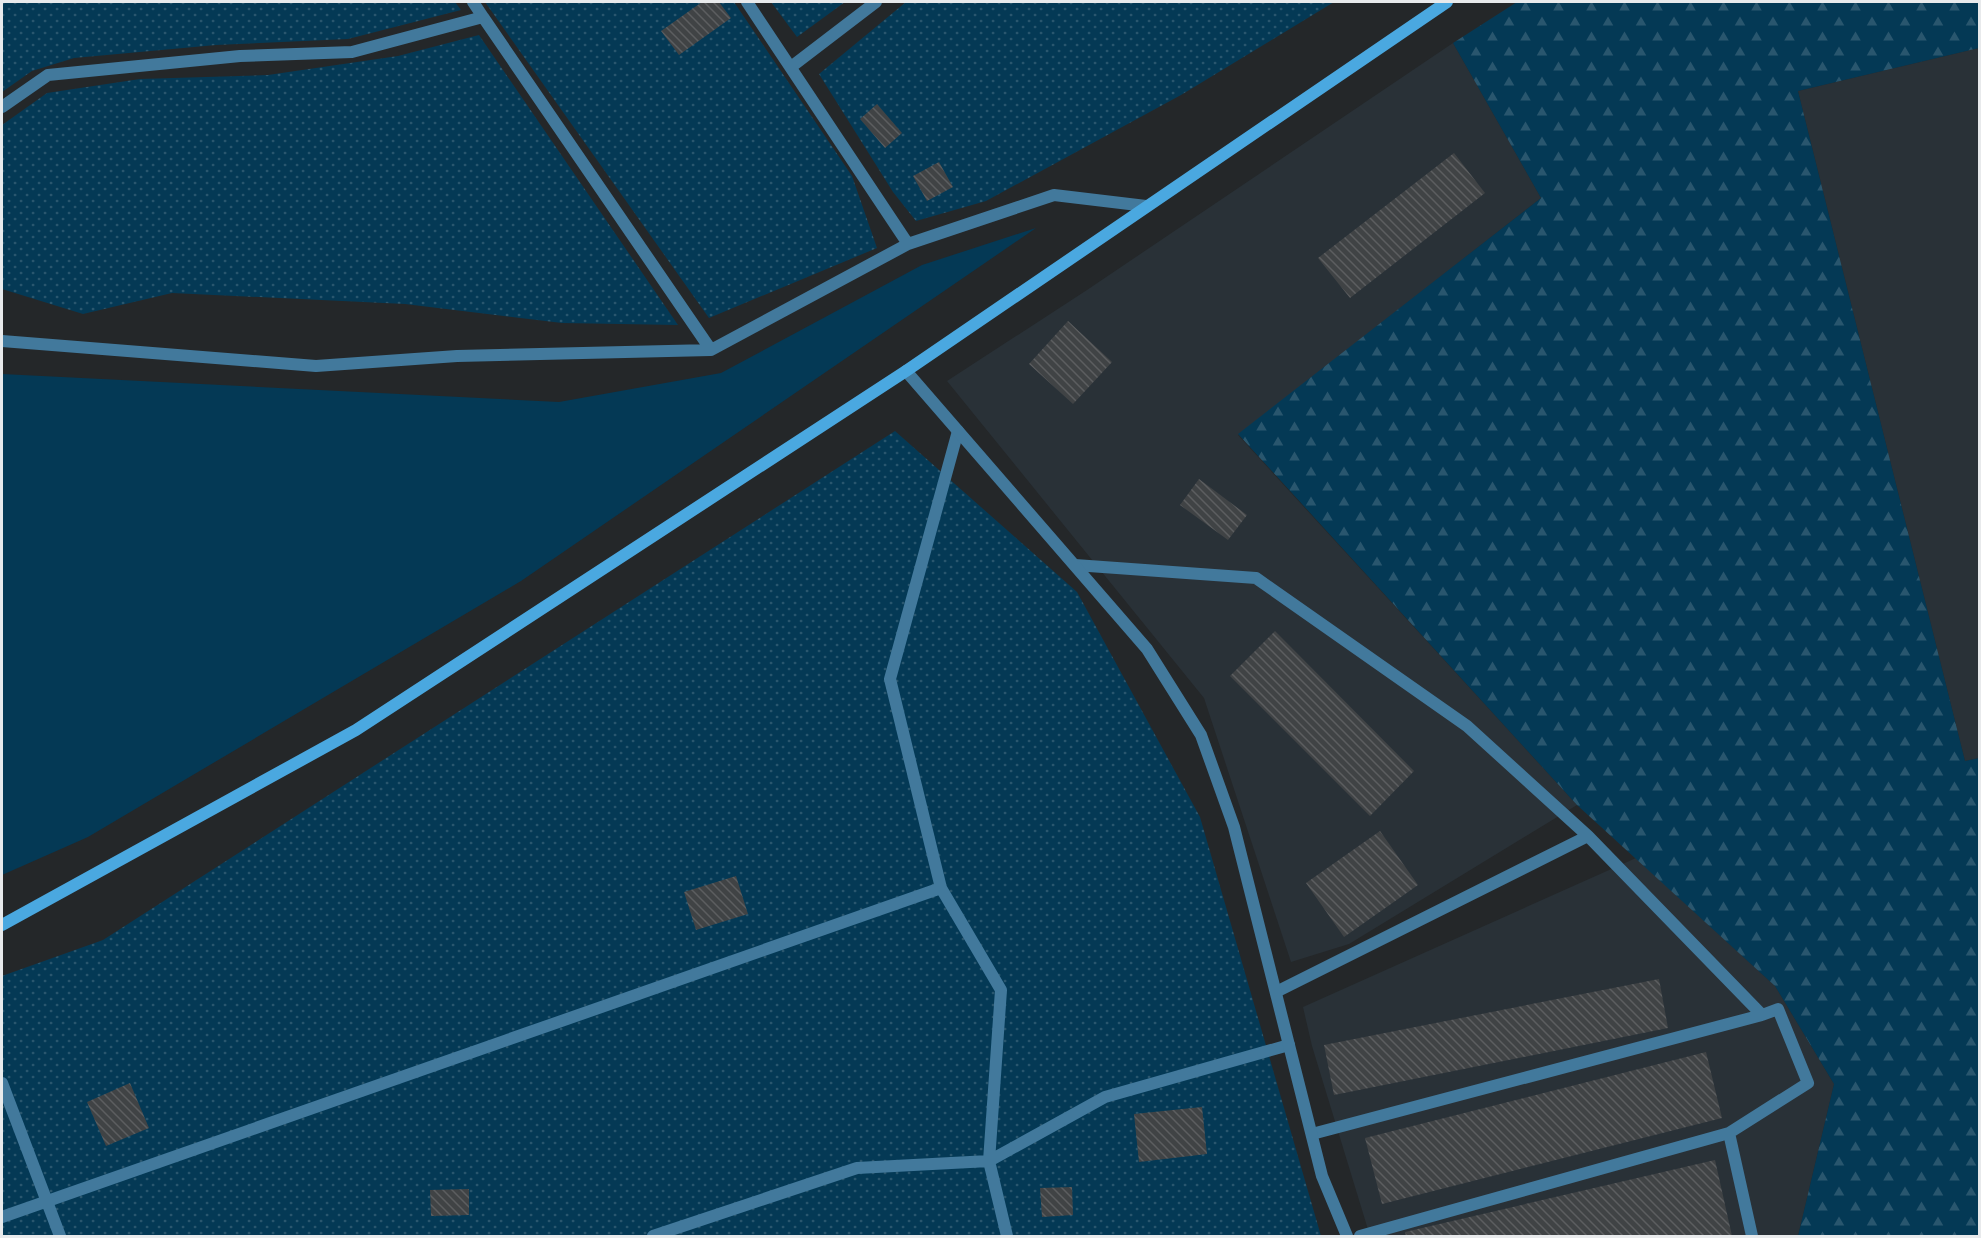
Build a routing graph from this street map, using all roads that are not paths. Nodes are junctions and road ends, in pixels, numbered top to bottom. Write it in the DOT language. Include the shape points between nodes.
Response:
graph roads {
  1 [pos="473,2"];
  2 [pos="747,2"];
  3 [pos="876,2"];
  4 [pos="1447,2"];
  5 [pos="483,17"];
  6 [pos="791,67"];
  7 [pos="2,107"];
  8 [pos="1146,206"];
  9 [pos="908,244"];
  10 [pos="2,341"];
  11 [pos="711,350"];
  12 [pos="906,371"];
  13 [pos="958,430"];
  14 [pos="1075,565"];
  15 [pos="1588,836"];
  16 [pos="941,888"];
  17 [pos="2,925"];
  18 [pos="1276,992"];
  19 [pos="1762,1015"];
  20 [pos="1289,1045"];
  21 [pos="2,1083"];
  22 [pos="1729,1133"];
  23 [pos="1312,1134"];
  24 [pos="988,1161"];
  25 [pos="47,1202"];
  26 [pos="2,1217"];
  27 [pos="60,1236"];
  28 [pos="653,1236"];
  29 [pos="1007,1236"];
  30 [pos="1347,1236"];
  31 [pos="1360,1236"];
  32 [pos="1752,1236"];
  1 -- 5 [label="street"];
  2 -- 6 [label="street"];
  3 -- 6 [label="street"];
  4 -- 8 [label="main road"];
  5 -- 7 [label="street" via="352,52 240,56 48,75"];
  5 -- 11 [label="street"];
  6 -- 9 [label="street"];
  8 -- 9 [label="street" via="1054,195"];
  8 -- 12 [label="main road"];
  9 -- 11 [label="street"];
  10 -- 11 [label="street" via="316,366 457,356"];
  12 -- 13 [label="street"];
  12 -- 17 [label="main road" via="356,730"];
  13 -- 14 [label="street"];
  13 -- 16 [label="street" via="890,680"];
  14 -- 15 [label="street" via="1256,578 1467,726"];
  14 -- 18 [label="street" via="1147,649 1201,735 1234,827"];
  15 -- 18 [label="street"];
  15 -- 19 [label="street"];
  16 -- 24 [label="street" via="1001,990"];
  16 -- 25 [label="street"];
  18 -- 20 [label="street"];
  19 -- 22 [label="street" via="1778,1010 1808,1083"];
  19 -- 23 [label="street"];
  20 -- 23 [label="street"];
  20 -- 24 [label="street" via="1105,1097"];
  21 -- 25 [label="street"];
  22 -- 31 [label="street"];
  22 -- 32 [label="street"];
  23 -- 30 [label="street" via="1322,1176"];
  24 -- 28 [label="street" via="857,1167"];
  24 -- 29 [label="street"];
  25 -- 26 [label="street"];
  25 -- 27 [label="street"];
}
